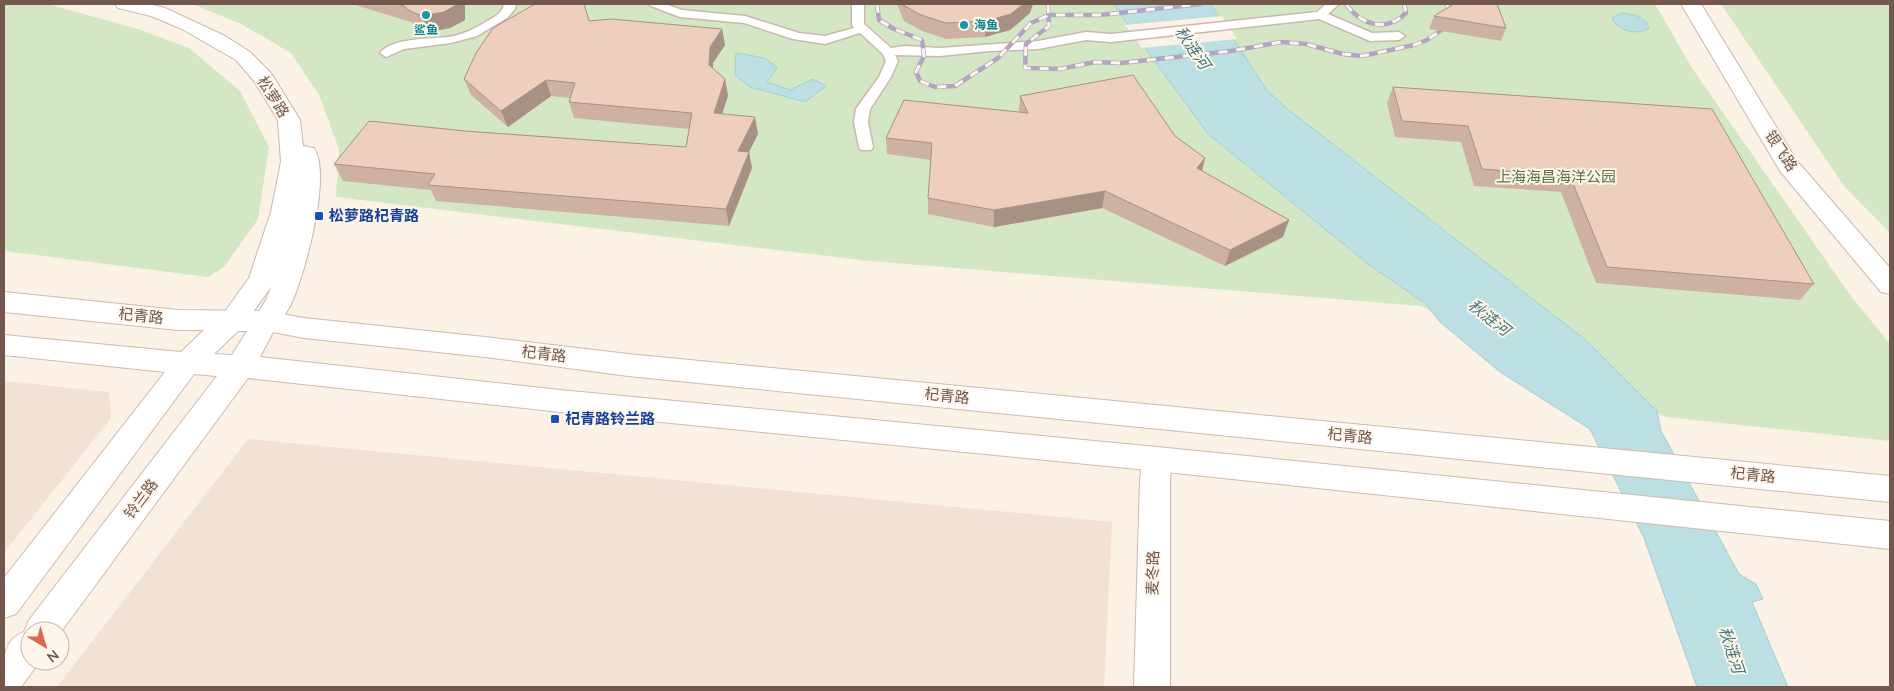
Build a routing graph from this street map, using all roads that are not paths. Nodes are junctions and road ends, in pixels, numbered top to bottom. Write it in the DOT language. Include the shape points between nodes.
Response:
graph roads {
  1 [pos="125,4"];
  2 [pos="153,4"];
  3 [pos="510,4"];
  4 [pos="655,4"];
  5 [pos="858,4"];
  6 [pos="1333,4"];
  7 [pos="1691,4"];
  8 [pos="1320,15"];
  9 [pos="862,29"];
  10 [pos="1399,36"];
  11 [pos="888,52"];
  12 [pos="386,53"];
  13 [pos="866,147"];
  14 [pos="1890,285"];
  15 [pos="4,302"];
  16 [pos="232,320"];
  17 [pos="266,321"];
  18 [pos="4,345"];
  19 [pos="187,363"];
  20 [pos="240,367"];
  21 [pos="1157,459"];
  22 [pos="1890,490"];
  23 [pos="1890,535"];
  24 [pos="4,603"];
  25 [pos="49,621"];
  26 [pos="20,659"];
  27 [pos="4,681"];
  28 [pos="1152,687"];
  1 -- 16 [label="main road, 松萝路" via="158,12 189,25 243,56 263,78 289,120 293,162 283,212 261,281"];
  2 -- 17 [label="main road, 松萝路" via="203,19 232,34 265,58 284,82 302,114 308,183 304,221 279,302"];
  3 -- 12 [label="street" via="503,16 485,28 453,41 402,45"];
  4 -- 9 [label="street" via="680,13 745,20 797,36 825,40"];
  5 -- 9 [label="street" via="858,25"];
  6 -- 8 [label="street"];
  7 -- 14 [label="main road, 银飞路" via="1788,166"];
  8 -- 10 [label="street" via="1370,37"];
  8 -- 11 [label="street" via="1111,38 1086,36 1038,45"];
  9 -- 11 [label="street"];
  11 -- 13 [label="street" via="892,61 885,77 863,109 861,122"];
  15 -- 16 [label="main road, 杞青路" via="178,320"];
  16 -- 17 [label="main road, 杞青路"];
  16 -- 19 [label="main road, 松萝路"];
  17 -- 20 [label="main road, 松萝路"];
  17 -- 22 [label="main road, 杞青路" via="628,365"];
  18 -- 19 [label="main road"];
  19 -- 20 [label="main road"];
  19 -- 24 [label="main road"];
  20 -- 21 [label="main road"];
  20 -- 25 [label="main road, 铃兰路"];
  21 -- 23 [label="main road"];
  21 -- 28 [label="main road, 麦冬路"];
  26 -- 27 [label="main road"];
}
